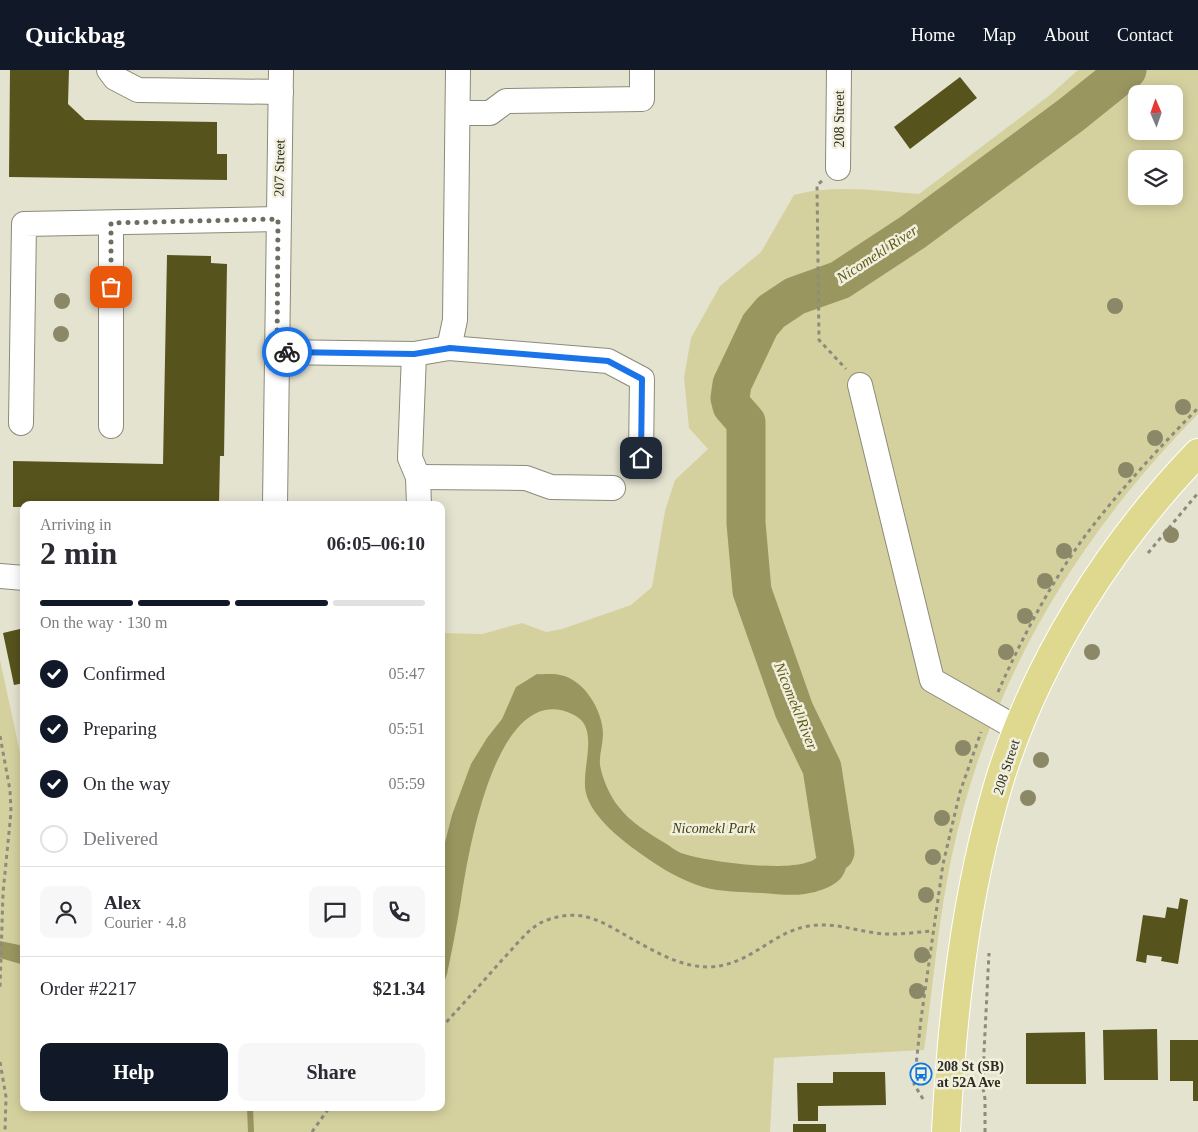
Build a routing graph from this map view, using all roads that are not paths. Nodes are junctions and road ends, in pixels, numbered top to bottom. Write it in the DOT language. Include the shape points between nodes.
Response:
graph roads {
  1 [pos="110,70"];
  2 [pos="458,70"];
  3 [pos="642,70"];
  4 [pos="839,70"];
  5 [pos="281,81"];
  6 [pos="458,113"];
  7 [pos="838,168"];
  8 [pos="278,219"];
  9 [pos="111,223"];
  10 [pos="450,348"];
  11 [pos="277,352"];
  12 [pos="414,354"];
  13 [pos="860,385"];
  14 [pos="21,423"];
  15 [pos="111,426"];
  16 [pos="1198,453"];
  17 [pos="641,458"];
  18 [pos="418,477"];
  19 [pos="613,488"];
  20 [pos="275,501"];
  21 [pos="419,501"];
  22 [pos="0,576"];
  23 [pos="20,578"];
  24 [pos="1018,729"];
  25 [pos="946,1132"];
  1 -- 5 [label="street" via="115,78 138,90"];
  2 -- 6 [label="street"];
  3 -- 6 [label="street" via="642,99 506,101 490,112"];
  4 -- 7 [label="street, 208 Street"];
  5 -- 8 [label="street, 207 Street"];
  6 -- 10 [label="street" via="455,320"];
  8 -- 9 [label="street"];
  8 -- 11 [label="street, 207 Street"];
  9 -- 14 [label="street" via="24,224"];
  9 -- 15 [label="street"];
  10 -- 12 [label="street"];
  10 -- 17 [label="street" via="608,361 642,379"];
  11 -- 12 [label="street"];
  11 -- 20 [label="street, 207 Street"];
  12 -- 18 [label="street" via="410,458"];
  13 -- 24 [label="street" via="932,680"];
  16 -- 24 [label="main road, 208 Street" via="1124,540 1092,587 1038,683"];
  18 -- 19 [label="street" via="526,478 551,488"];
  18 -- 21 [label="street"];
  22 -- 23 [label="street"];
  24 -- 25 [label="main road, 208 Street" via="985,835 965,937 954,1018"];
}
